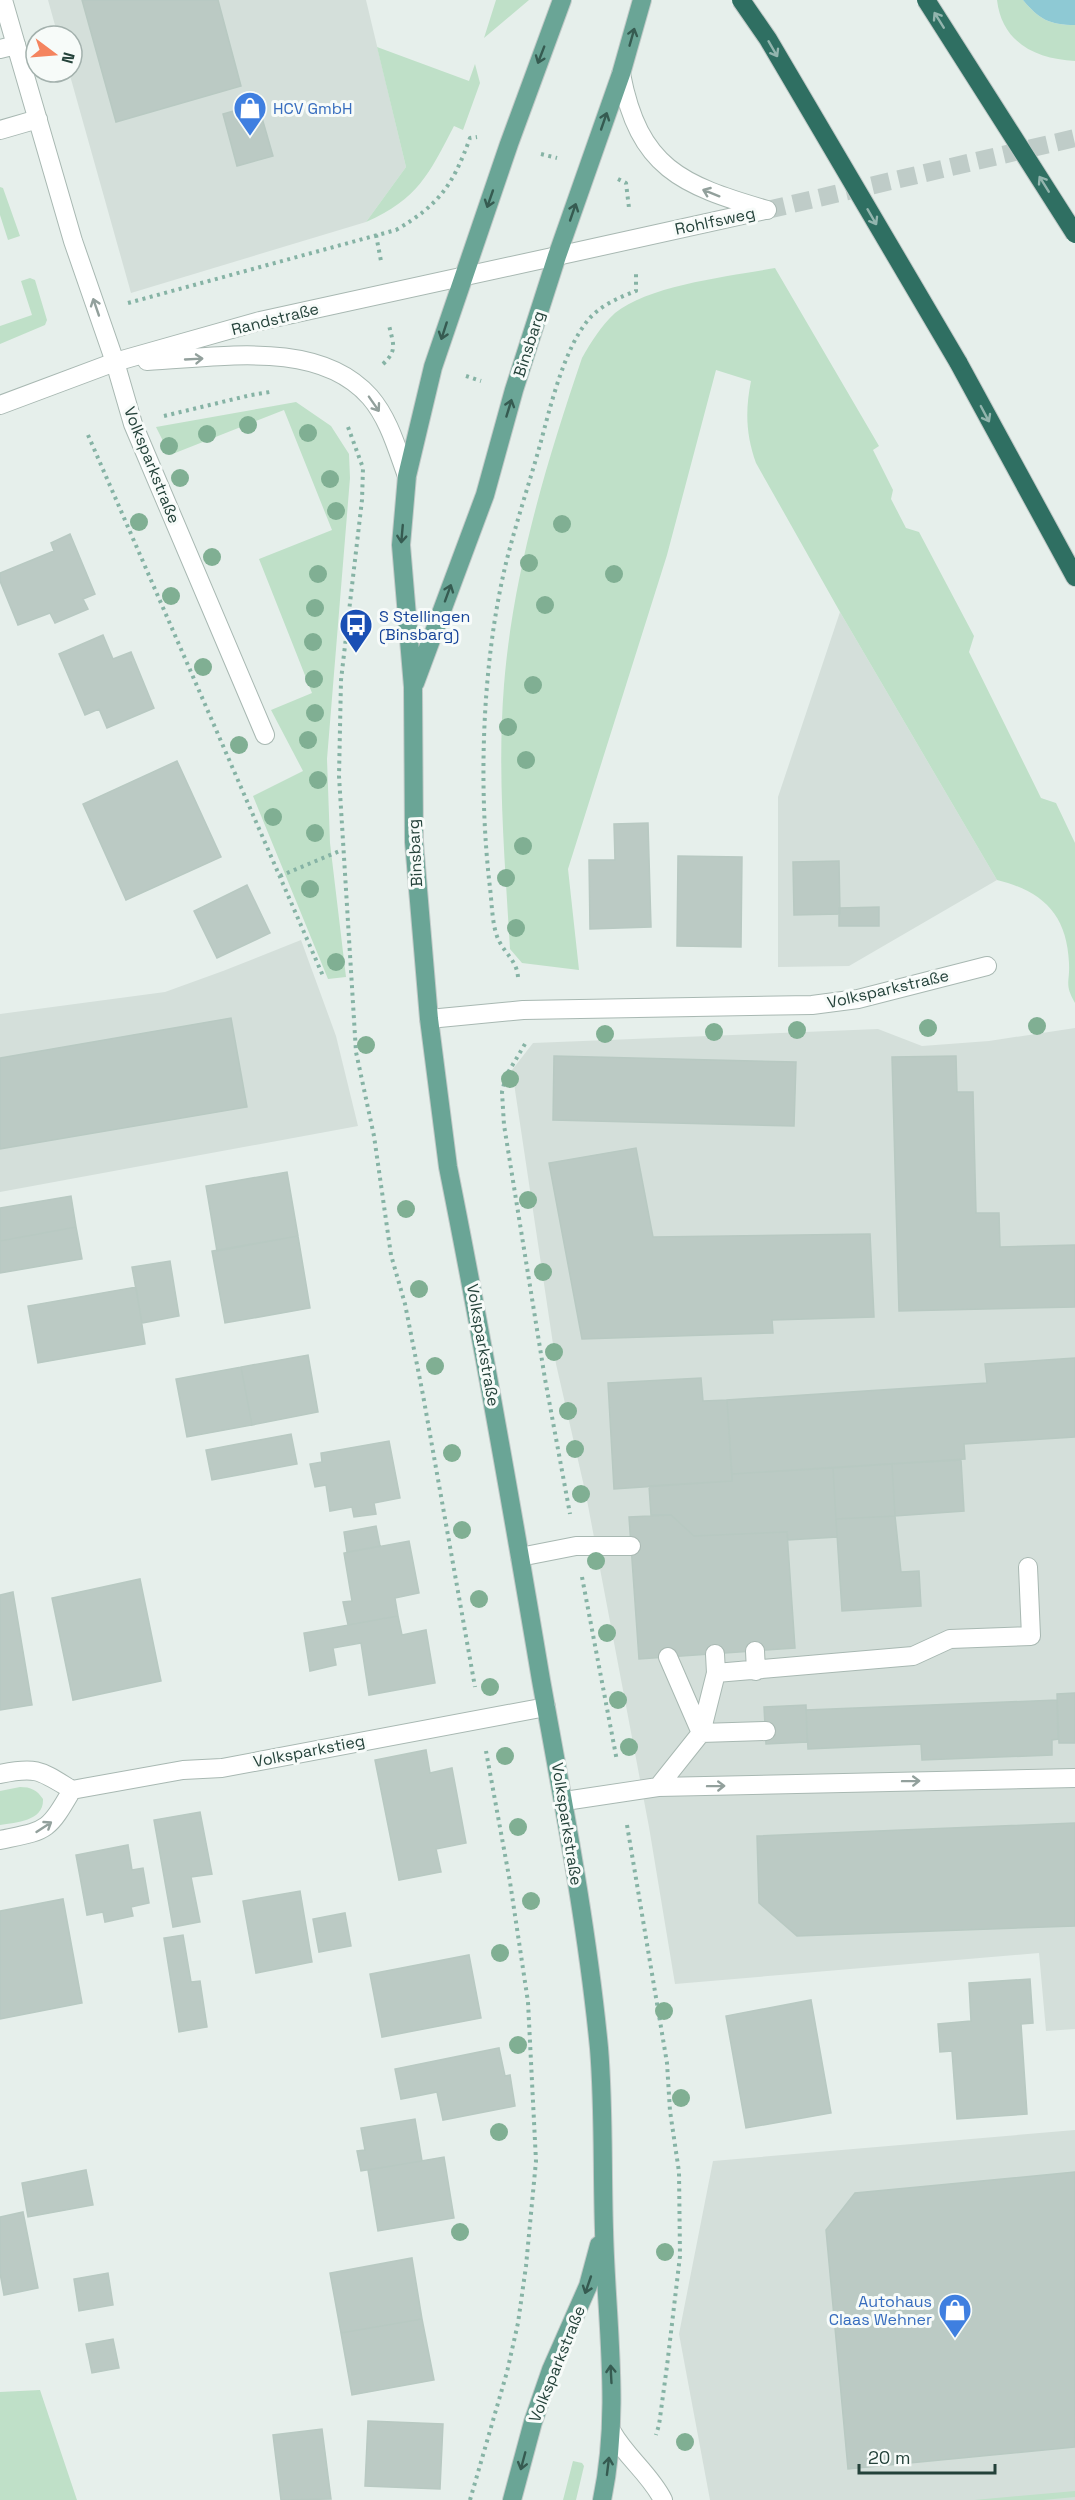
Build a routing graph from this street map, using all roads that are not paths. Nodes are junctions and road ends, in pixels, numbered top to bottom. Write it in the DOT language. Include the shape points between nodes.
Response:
graph roads {
  1 [pos="3,0"];
  2 [pos="562,0"];
  3 [pos="642,0"];
  4 [pos="741,0"];
  5 [pos="926,0"];
  6 [pos="8,47"];
  7 [pos="621,74"];
  8 [pos="38,119"];
  9 [pos="0,130"];
  10 [pos="1075,234"];
  11 [pos="557,256"];
  12 [pos="463,276"];
  13 [pos="115,362"];
  14 [pos="0,405"];
  15 [pos="407,476"];
  16 [pos="1075,577"];
  17 [pos="413,687"];
  18 [pos="265,735"];
  19 [pos="987,966"];
  20 [pos="429,1019"];
  21 [pos="631,1546"];
  22 [pos="520,1557"];
  23 [pos="1028,1567"];
  24 [pos="755,1651"];
  25 [pos="715,1654"];
  26 [pos="668,1658"];
  27 [pos="756,1671"];
  28 [pos="716,1673"];
  29 [pos="546,1707"];
  30 [pos="766,1731"];
  31 [pos="701,1733"];
  32 [pos="0,1774"];
  33 [pos="1075,1778"];
  34 [pos="658,1787"];
  35 [pos="72,1790"];
  36 [pos="565,1801"];
  37 [pos="0,1840"];
  38 [pos="604,2229"];
  39 [pos="612,2432"];
  40 [pos="512,2500"];
  41 [pos="602,2500"];
  42 [pos="663,2500"];
  1 -- 6 [label="street, Volksparkstraße"];
  2 -- 12 [label="main road, Binsbarg, one-way"];
  7 -- 3 [label="main road, Binsbarg, one-way"];
  4 -- 16 [label="highway, one-way, bridge" via="768,39 958,363"];
  10 -- 5 [label="highway, one-way, bridge"];
  6 -- 8 [label="street, Volksparkstraße"];
  11 -- 7 [label="main road, Binsbarg, one-way"];
  11 -- 7 [label="street, Rohlfsweg, one-way" via="767,210 712,194 665,166 636,126"];
  8 -- 9 [label="street"];
  13 -- 8 [label="street, Volksparkstraße, one-way" via="73,241"];
  11 -- 12 [label="street, Randstraße"];
  17 -- 11 [label="main road, Binsbarg, one-way" via="485,495"];
  12 -- 13 [label="street, Randstraße" via="260,321"];
  12 -- 15 [label="main road, Binsbarg, one-way" via="433,367"];
  13 -- 14 [label="street, Randstraße"];
  13 -- 15 [label="street, one-way" via="255,356 310,361 336,370 372,399 386,421"];
  13 -- 18 [label="street, Volksparkstraße" via="133,424"];
  15 -- 17 [label="main road, Binsbarg, one-way" via="401,545"];
  17 -- 20 [label="main road, Binsbarg" via="414,842"];
  19 -- 20 [label="street, Volksparkstraße" via="858,999 812,1005 523,1010"];
  20 -- 22 [label="main road, Volksparkstraße" via="448,1167"];
  21 -- 22 [label="street" via="576,1546"];
  22 -- 29 [label="main road, Volksparkstraße"];
  23 -- 27 [label="street" via="1031,1636 950,1639 913,1656"];
  24 -- 27 [label="street"];
  25 -- 28 [label="street"];
  26 -- 31 [label="street"];
  27 -- 28 [label="street"];
  28 -- 31 [label="street"];
  29 -- 35 [label="street, Volksparkstieg" via="222,1768 183,1770"];
  29 -- 36 [label="main road, Volksparkstraße"];
  30 -- 31 [label="street"];
  31 -- 34 [label="street"];
  32 -- 35 [label="street" via="36,1770"];
  34 -- 33 [label="street, one-way"];
  34 -- 36 [label="street"];
  37 -- 35 [label="street, one-way" via="47,1828"];
  36 -- 38 [label="main road, Volksparkstraße" via="599,2049"];
  39 -- 38 [label="main road, Volksparkstraße, one-way"];
  38 -- 40 [label="main road, Volksparkstraße, one-way" via="588,2286 533,2422"];
  41 -- 39 [label="main road, Volksparkstraße, one-way"];
  39 -- 42 [label="street" via="655,2484"];
}
